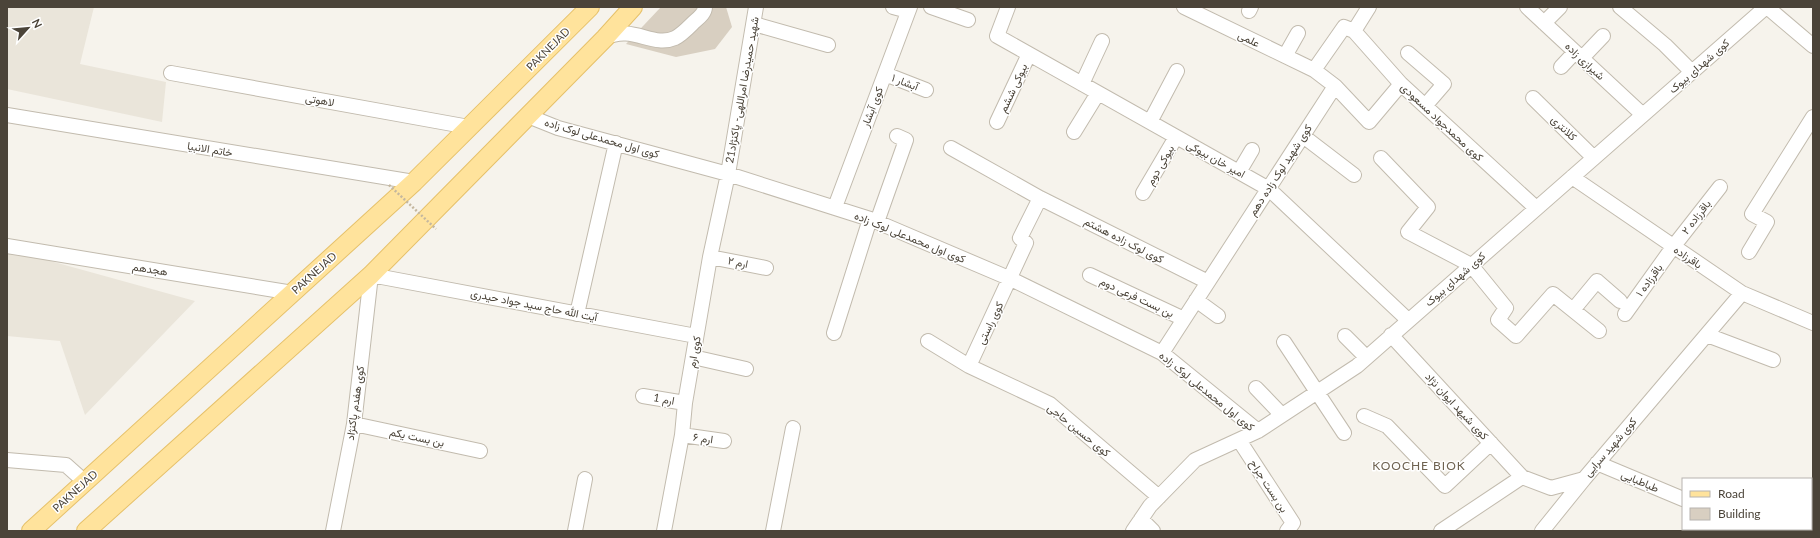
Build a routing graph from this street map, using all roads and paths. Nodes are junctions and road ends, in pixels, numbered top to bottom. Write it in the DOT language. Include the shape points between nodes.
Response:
graph roads {
  1 [pos="590,7"];
  2 [pos="633,7"];
  3 [pos="705,7"];
  4 [pos="756,7"];
  5 [pos="893,7"];
  6 [pos="931,7"];
  7 [pos="1008,7"];
  8 [pos="1184,7"];
  9 [pos="1369,7"];
  10 [pos="1527,7"];
  11 [pos="1560,7"];
  12 [pos="1620,7"];
  13 [pos="1767,7"];
  14 [pos="909,9"];
  15 [pos="968,20"];
  16 [pos="1544,23"];
  17 [pos="754,24"];
  18 [pos="1354,31"];
  19 [pos="1298,33"];
  20 [pos="1602,36"];
  21 [pos="605,38"];
  22 [pos="1102,41"];
  23 [pos="828,45"];
  24 [pos="1813,46"];
  25 [pos="1408,53"];
  26 [pos="1029,54"];
  27 [pos="1579,55"];
  28 [pos="1285,56"];
  29 [pos="1561,67"];
  30 [pos="1177,70"];
  31 [pos="1314,70"];
  32 [pos="1692,72"];
  33 [pos="171,73"];
  34 [pos="885,74"];
  35 [pos="1082,84"];
  36 [pos="1401,84"];
  37 [pos="1335,86"];
  38 [pos="926,90"];
  39 [pos="1098,92"];
  40 [pos="1533,98"];
  41 [pos="1425,106"];
  42 [pos="1643,114"];
  43 [pos="7,115"];
  44 [pos="528,116"];
  45 [pos="1813,117"];
  46 [pos="997,122"];
  47 [pos="1150,122"];
  48 [pos="470,127"];
  49 [pos="1074,132"];
  50 [pos="897,136"];
  51 [pos="1303,136"];
  52 [pos="1176,137"];
  53 [pos="616,143"];
  54 [pos="951,148"];
  55 [pos="1252,150"];
  56 [pos="1382,158"];
  57 [pos="1594,158"];
  58 [pos="1239,172"];
  59 [pos="728,174"];
  60 [pos="1354,175"];
  61 [pos="1572,176"];
  62 [pos="414,182"];
  63 [pos="389,185"];
  64 [pos="1720,187"];
  65 [pos="1269,189"];
  66 [pos="1144,193"];
  67 [pos="1040,198"];
  68 [pos="834,207"];
  69 [pos="1536,208"];
  70 [pos="873,221"];
  71 [pos="436,229"];
  72 [pos="7,246"];
  73 [pos="1673,247"];
  74 [pos="1750,252"];
  75 [pos="710,256"];
  76 [pos="1471,265"];
  77 [pos="766,268"];
  78 [pos="371,274"];
  79 [pos="1090,276"];
  80 [pos="1011,280"];
  81 [pos="1208,282"];
  82 [pos="293,293"];
  83 [pos="1742,293"];
  84 [pos="1196,300"];
  85 [pos="1573,310"];
  86 [pos="577,314"];
  87 [pos="1218,316"];
  88 [pos="1184,319"];
  89 [pos="1408,320"];
  90 [pos="1813,323"];
  91 [pos="1599,331"];
  92 [pos="834,333"];
  93 [pos="1391,335"];
  94 [pos="1707,335"];
  95 [pos="696,336"];
  96 [pos="1345,336"];
  97 [pos="928,341"];
  98 [pos="1284,342"];
  99 [pos="1162,353"];
  100 [pos="693,357"];
  101 [pos="1366,357"];
  102 [pos="1773,360"];
  103 [pos="969,366"];
  104 [pos="746,369"];
  105 [pos="1256,388"];
  106 [pos="1318,391"];
  107 [pos="643,396"];
  108 [pos="685,403"];
  109 [pos="1282,416"];
  110 [pos="1364,416"];
  111 [pos="354,424"];
  112 [pos="793,428"];
  113 [pos="1258,431"];
  114 [pos="1344,433"];
  115 [pos="682,435"];
  116 [pos="1239,440"];
  117 [pos="724,441"];
  118 [pos="1491,443"];
  119 [pos="480,451"];
  120 [pos="7,460"];
  121 [pos="1597,463"];
  122 [pos="156,468"];
  123 [pos="1522,477"];
  124 [pos="585,479"];
  125 [pos="1584,479"];
  126 [pos="85,482"];
  127 [pos="1159,497"];
  128 [pos="1682,499"];
  129 [pos="1137,525"];
  130 [pos="31,531"];
  131 [pos="86,531"];
  132 [pos="103,531"];
  133 [pos="333,531"];
  134 [pos="575,531"];
  135 [pos="664,531"];
  136 [pos="773,531"];
  137 [pos="1154,531"];
  138 [pos="1287,531"];
  139 [pos="1441,531"];
  140 [pos="1542,531"];
  1 -- 48 [label="main road, PAKNEJAD"];
  2 -- 21 [label="main road"];
  3 -- 21 [label="street" via="702,15 675,38 657,40 619,33"];
  4 -- 17 [label="street, شهید حمیدرضا امراللهی- پاکنژاد21"];
  5 -- 14 [label="street"];
  6 -- 15 [label="street"];
  7 -- 26 [label="street, امیر خان بیوکی" via="997,36"];
  8 -- 28 [label="street, علمی"];
  9 -- 18 [label="street"];
  10 -- 16 [label="street, شیرازی زاده"];
  11 -- 16 [label="street"];
  12 -- 32 [label="street"];
  13 -- 24 [label="street"];
  13 -- 32 [label="street, کوی شهدای بیوک"];
  14 -- 34 [label="street, کوی آبشار"];
  16 -- 27 [label="street, شیرازی زاده"];
  17 -- 23 [label="street"];
  17 -- 59 [label="street, شهید حمیدرضا امراللهی- پاکنژاد21"];
  18 -- 31 [label="street" via="1344,27"];
  18 -- 36 [label="street, کوی محمدجواد مسعودی"];
  19 -- 28 [label="street"];
  20 -- 27 [label="street"];
  21 -- 44 [label="main road"];
  22 -- 35 [label="street"];
  25 -- 41 [label="street" via="1444,84"];
  26 -- 35 [label="street, امیر خان بیوکی"];
  26 -- 46 [label="street, بیوکی ششم"];
  27 -- 29 [label="street"];
  27 -- 42 [label="street, شیرازی زاده"];
  28 -- 31 [label="street, علمی"];
  30 -- 47 [label="street"];
  31 -- 37 [label="street"];
  32 -- 42 [label="street, کوی شهدای بیوک"];
  33 -- 48 [label="street, لاهوتی"];
  34 -- 38 [label="street, آبشار ۱"];
  34 -- 68 [label="street, کوی آبشار"];
  35 -- 39 [label="street, امیر خان بیوکی"];
  36 -- 37 [label="street" via="1369,122"];
  36 -- 41 [label="street, کوی محمدجواد مسعودی"];
  37 -- 51 [label="street, کوی شهید لوک زاده دهم"];
  39 -- 47 [label="street, امیر خان بیوکی"];
  39 -- 49 [label="street"];
  40 -- 57 [label="street, کلانتری"];
  41 -- 69 [label="street, کوی محمدجواد مسعودی"];
  42 -- 57 [label="street, کوی شهدای بیوک"];
  43 -- 62 [label="street, خاتم الانبیا"];
  44 -- 53 [label="street, کوی اول محمدعلی لوک زاده" via="558,128"];
  44 -- 78 [label="main road"];
  45 -- 74 [label="street" via="1752,214 1767,222"];
  47 -- 52 [label="street, امیر خان بیوکی"];
  48 -- 62 [label="main road, PAKNEJAD"];
  50 -- 70 [label="street" via="906,140"];
  51 -- 60 [label="street"];
  51 -- 65 [label="street, کوی شهید لوک زاده دهم"];
  52 -- 58 [label="street, امیر خان بیوکی"];
  52 -- 66 [label="street, بیوکی دوم"];
  53 -- 59 [label="street, کوی اول محمدعلی لوک زاده"];
  53 -- 86 [label="street"];
  54 -- 67 [label="street, کوی لوک زاده هشتم"];
  55 -- 58 [label="street"];
  56 -- 76 [label="street" via="1428,207 1408,232"];
  57 -- 61 [label="street, کوی شهدای بیوک"];
  58 -- 65 [label="street, امیر خان بیوکی"];
  59 -- 68 [label="street, کوی اول محمدعلی لوک زاده"];
  59 -- 75 [label="street, کوی ارم"];
  61 -- 69 [label="street, کوی شهدای بیوک"];
  61 -- 73 [label="street, باقرزاده"];
  62 -- 82 [label="main road, PAKNEJAD"];
  63 -- 71 [label="path, bridge"];
  64 -- 73 [label="street, باقرزاده ۲"];
  65 -- 81 [label="street, کوی شهید لوک زاده دهم"];
  65 -- 89 [label="street, امیر خان بیوکی"];
  67 -- 80 [label="street" via="1020,238 1026,243"];
  67 -- 81 [label="street, کوی لوک زاده هشتم"];
  68 -- 70 [label="street, کوی اول محمدعلی لوک زاده"];
  69 -- 76 [label="street, کوی شهدای بیوک"];
  70 -- 80 [label="street, کوی اول محمدعلی لوک زاده"];
  70 -- 92 [label="street"];
  72 -- 82 [label="street, هجدهم"];
  73 -- 83 [label="street, باقرزاده"];
  73 -- 85 [label="street, باقرزاده ۱" via="1622,307 1597,281"];
  75 -- 77 [label="street, ارم ۲"];
  75 -- 95 [label="street, کوی ارم"];
  76 -- 85 [label="street" via="1506,308 1498,320 1516,336 1553,294"];
  76 -- 89 [label="street, کوی شهدای بیوک"];
  78 -- 86 [label="street, آیت الله حاج سید جواد حیدری"];
  78 -- 111 [label="street, کوی هفدم پاکنژاد"];
  78 -- 122 [label="main road"];
  79 -- 88 [label="street, بن بست فرعی دوم"];
  80 -- 99 [label="street, کوی اول محمدعلی لوک زاده"];
  80 -- 103 [label="street, کوی راستی"];
  81 -- 84 [label="street, کوی شهید لوک زاده دهم"];
  82 -- 126 [label="main road, PAKNEJAD"];
  83 -- 90 [label="street, باقرزاده"];
  83 -- 94 [label="street, کوی شهید سرایی"];
  84 -- 87 [label="street"];
  84 -- 88 [label="street, کوی شهید لوک زاده دهم"];
  85 -- 91 [label="street"];
  86 -- 95 [label="street, آیت الله حاج سید جواد حیدری"];
  88 -- 99 [label="street, کوی شهید لوک زاده دهم"];
  89 -- 93 [label="street, کوی شهدای بیوک"];
  93 -- 101 [label="street, کوی شهدای بیوک"];
  93 -- 118 [label="street, کوی شیهد ایوان نژاد"];
  94 -- 102 [label="street"];
  94 -- 121 [label="street, کوی شهید سرایی"];
  95 -- 100 [label="street, کوی ارم"];
  96 -- 101 [label="street"];
  97 -- 103 [label="street, کوی حسین حاجی"];
  98 -- 106 [label="street"];
  99 -- 113 [label="street, کوی اول محمدعلی لوک زاده"];
  100 -- 104 [label="street"];
  100 -- 108 [label="street, کوی ارم"];
  101 -- 106 [label="street, کوی شهدای بیوک"];
  103 -- 127 [label="street, کوی حسین حاجی" via="1050,404"];
  105 -- 109 [label="street"];
  106 -- 109 [label="street, کوی شهدای بیوک"];
  106 -- 114 [label="street"];
  107 -- 108 [label="street, ارم 1"];
  108 -- 115 [label="street, کوی ارم"];
  109 -- 113 [label="street, کوی شهدای بیوک"];
  110 -- 118 [label="street" via="1387,426 1445,486"];
  111 -- 119 [label="street, بن بست یکم"];
  111 -- 133 [label="street, کوی هفدم پاکنژاد"];
  112 -- 136 [label="street"];
  113 -- 116 [label="street, کوی شهدای بیوک"];
  115 -- 117 [label="street, ارم ۶"];
  115 -- 135 [label="street, کوی ارم"];
  116 -- 127 [label="street, کوی شهدای بیوک" via="1195,460"];
  116 -- 138 [label="street, بن بست جراح" via="1293,523"];
  118 -- 123 [label="street, کوی شیهد ایوان نژاد"];
  120 -- 126 [label="street" via="66,465"];
  121 -- 125 [label="street, کوی شهید سرایی"];
  121 -- 128 [label="street, طباطبایی"];
  122 -- 131 [label="main road"];
  122 -- 132 [label="main road"];
  123 -- 125 [label="street, کوی شهید سرایی" via="1551,488"];
  123 -- 139 [label="street"];
  124 -- 134 [label="street"];
  125 -- 140 [label="street"];
  126 -- 130 [label="main road, PAKNEJAD"];
  127 -- 129 [label="street, کوی شهدای بیوک"];
  129 -- 137 [label="street"];
}
